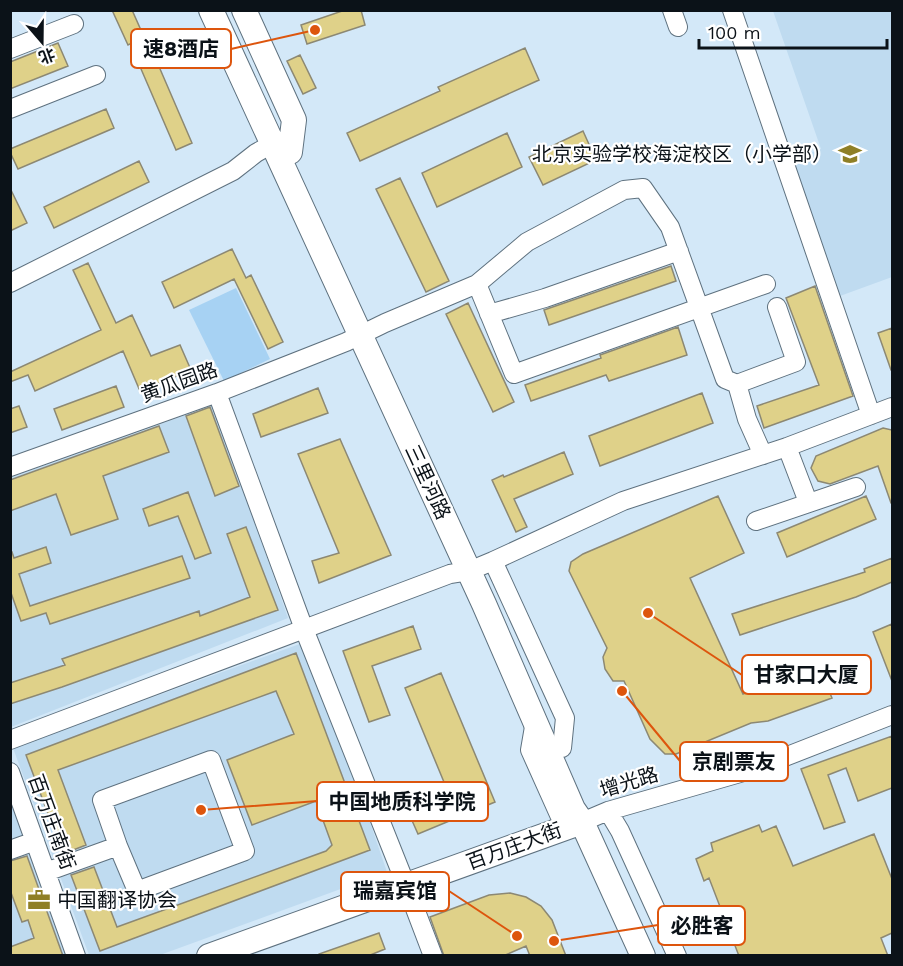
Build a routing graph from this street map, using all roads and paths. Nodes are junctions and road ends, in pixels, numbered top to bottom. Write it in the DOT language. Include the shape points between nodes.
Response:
graph roads {
  1 [pos="211,10"];
  2 [pos="225,10"];
  3 [pos="244,10"];
  4 [pos="732,10"];
  5 [pos="74,24"];
  6 [pos="10,49"];
  7 [pos="96,75"];
  8 [pos="10,109"];
  9 [pos="281,148"];
  10 [pos="679,252"];
  11 [pos="10,283"];
  12 [pos="477,284"];
  13 [pos="766,284"];
  14 [pos="777,307"];
  15 [pos="699,309"];
  16 [pos="489,314"];
  17 [pos="367,332"];
  18 [pos="737,384"];
  19 [pos="217,393"];
  20 [pos="892,407"];
  21 [pos="871,415"];
  22 [pos="787,447"];
  23 [pos="763,455"];
  24 [pos="10,466"];
  25 [pos="856,487"];
  26 [pos="808,502"];
  27 [pos="756,521"];
  28 [pos="480,566"];
  29 [pos="304,629"];
  30 [pos="892,715"];
  31 [pos="10,740"];
  32 [pos="10,772"];
  33 [pos="587,820"];
  34 [pos="35,841"];
  35 [pos="118,846"];
  36 [pos="10,850"];
  37 [pos="46,872"];
  38 [pos="406,885"];
  39 [pos="76,956"];
  40 [pos="209,956"];
  41 [pos="433,956"];
  42 [pos="643,956"];
  43 [pos="656,956"];
  44 [pos="677,956"];
  1 -- 9 [label="main road, 三里河路"];
  2 -- 9 [label="main road, 三里河路"];
  3 -- 9 [label="main road" via="294,120"];
  4 -- 21 [label="street"];
  5 -- 6 [label="street"];
  7 -- 8 [label="street"];
  9 -- 11 [label="street" via="256,153 233,171"];
  9 -- 17 [label="main road, 三里河路"];
  10 -- 12 [label="street, 黄瓜园路" via="670,227 643,188 624,190 527,242"];
  10 -- 15 [label="street"];
  10 -- 16 [label="street"];
  12 -- 16 [label="street"];
  12 -- 17 [label="street, 黄瓜园路"];
  13 -- 15 [label="street"];
  14 -- 18 [label="street" via="796,362"];
  15 -- 16 [label="street" via="514,374"];
  15 -- 18 [label="street" via="725,379"];
  17 -- 19 [label="street, 黄瓜园路"];
  17 -- 28 [label="main road, 三里河路"];
  18 -- 23 [label="street"];
  19 -- 24 [label="street, 黄瓜园路"];
  19 -- 29 [label="street"];
  20 -- 21 [label="street"];
  21 -- 22 [label="street"];
  22 -- 23 [label="street"];
  22 -- 26 [label="street"];
  23 -- 28 [label="street" via="623,501"];
  25 -- 26 [label="street"];
  26 -- 27 [label="street"];
  28 -- 29 [label="street"];
  28 -- 33 [label="main road, 三里河路" via="562,748"];
  28 -- 33 [label="main road, 三里河路" via="535,721 573,809"];
  29 -- 31 [label="street"];
  29 -- 38 [label="street"];
  30 -- 33 [label="street, 增光路" via="754,769"];
  32 -- 34 [label="street, 百万庄南街"];
  33 -- 38 [label="main road, 百万庄大街"];
  33 -- 42 [label="main road, 三里河路"];
  33 -- 43 [label="main road, 三里河路"];
  33 -- 44 [label="street, 三里河路" via="620,831"];
  34 -- 36 [label="street"];
  34 -- 37 [label="street, 百万庄南街"];
  35 -- 35 [label="street" via="102,800 211,760 245,851 137,891"];
  35 -- 37 [label="street"];
  37 -- 39 [label="street, 百万庄南街"];
  38 -- 40 [label="main road, 百万庄大街"];
  38 -- 41 [label="street"];
}
